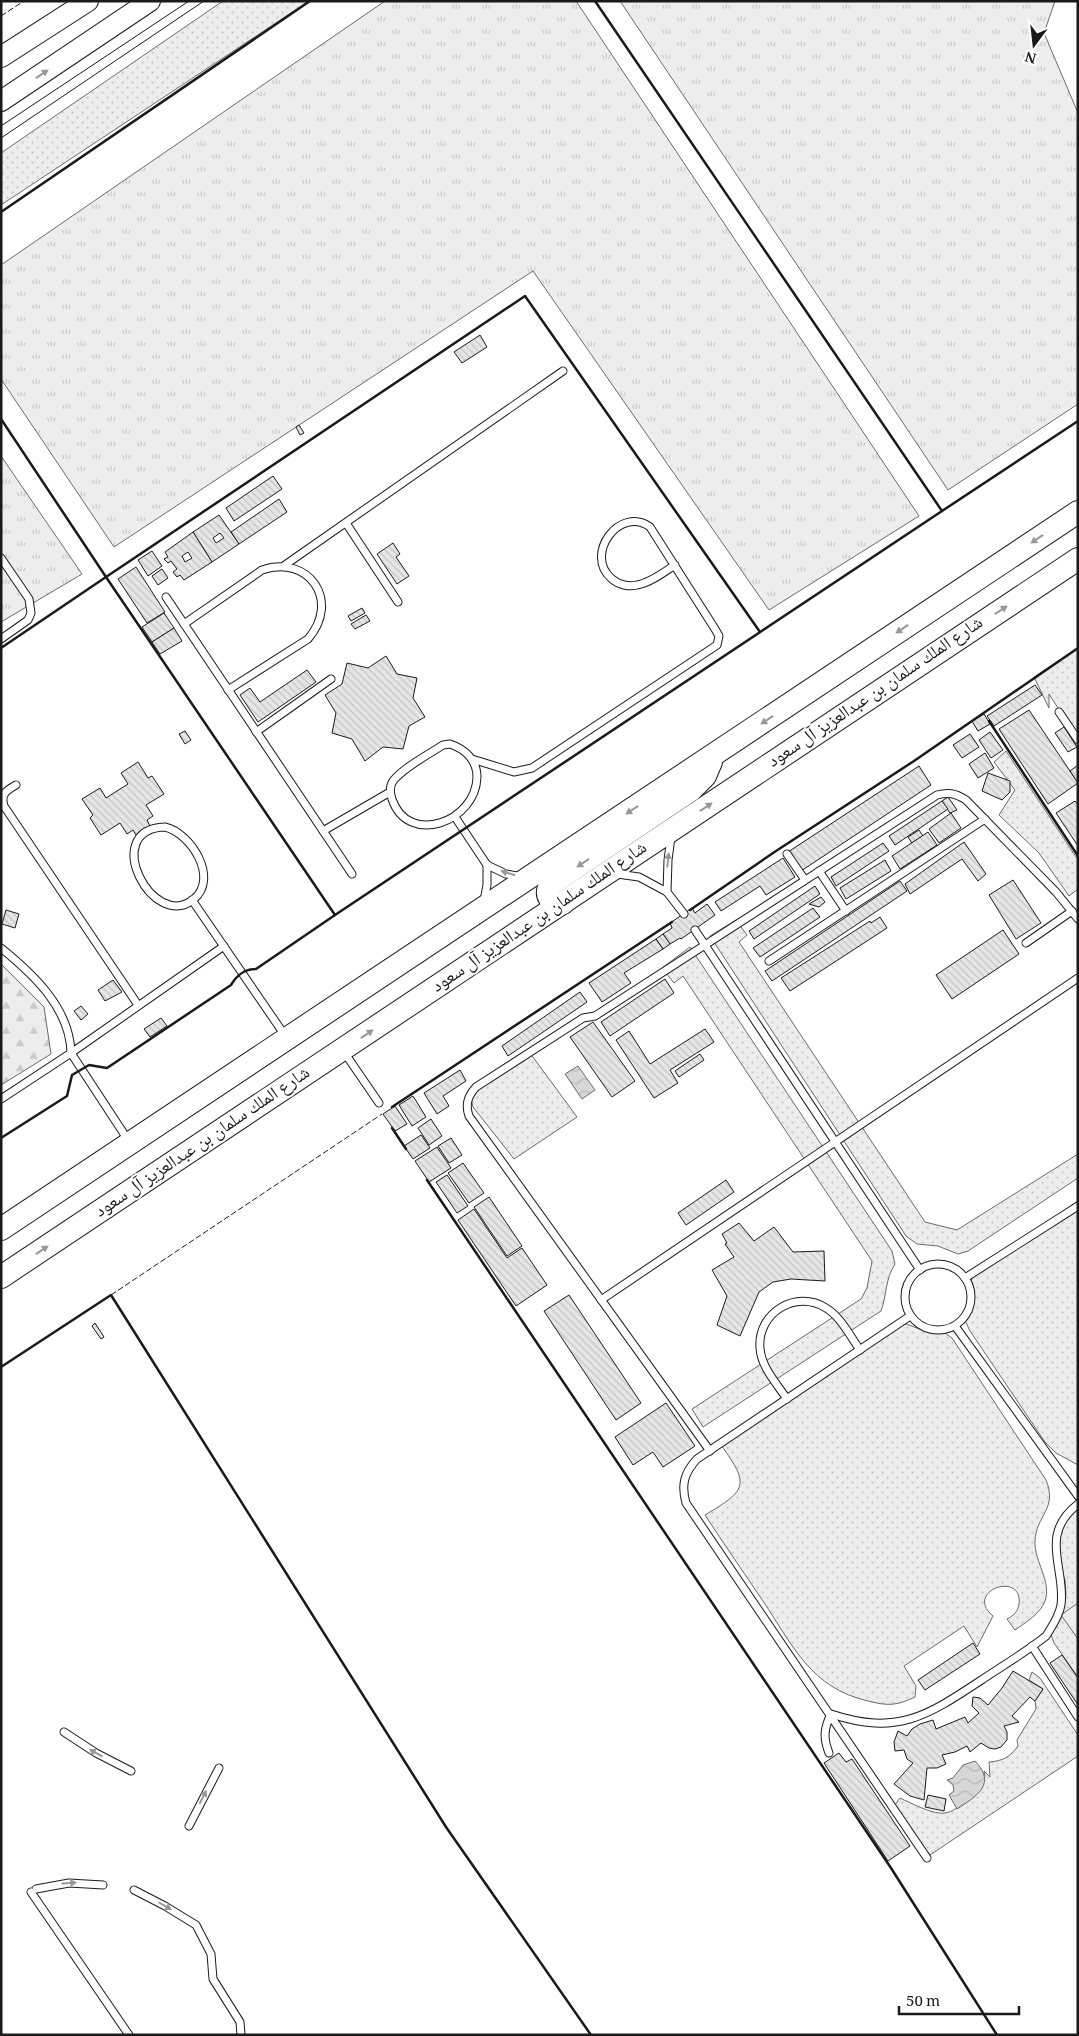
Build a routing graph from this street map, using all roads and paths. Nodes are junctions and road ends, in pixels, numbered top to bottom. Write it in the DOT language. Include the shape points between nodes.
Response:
graph roads {
  1 [pos="88,1"];
  2 [pos="150,1"];
  3 [pos="7,53"];
  4 [pos="1,73"];
  5 [pos="1,101"];
  6 [pos="563,372"];
  7 [pos="1078,512"];
  8 [pos="346,523"];
  9 [pos="1,558"];
  10 [pos="1078,559"];
  11 [pos="675,565"];
  12 [pos="285,566"];
  13 [pos="166,597"];
  14 [pos="398,602"];
  15 [pos="184,624"];
  16 [pos="1,639"];
  17 [pos="331,679"];
  18 [pos="228,690"];
  19 [pos="1059,712"];
  20 [pos="256,732"];
  21 [pos="1078,740"];
  22 [pos="713,756"];
  23 [pos="472,759"];
  24 [pos="16,785"];
  25 [pos="390,792"];
  26 [pos="455,817"];
  27 [pos="985,820"];
  28 [pos="673,829"];
  29 [pos="323,831"];
  30 [pos="787,854"];
  31 [pos="487,864"];
  32 [pos="819,871"];
  33 [pos="608,873"];
  34 [pos="352,874"];
  35 [pos="530,877"];
  36 [pos="805,880"];
  37 [pos="667,892"];
  38 [pos="192,900"];
  39 [pos="562,903"];
  40 [pos="482,908"];
  41 [pos="846,911"];
  42 [pos="1072,911"];
  43 [pos="684,914"];
  44 [pos="1078,919"];
  45 [pos="695,930"];
  46 [pos="1026,943"];
  47 [pos="704,944"];
  48 [pos="224,946"];
  49 [pos="1,948"];
  50 [pos="769,961"];
  51 [pos="1078,978"];
  52 [pos="138,1006"];
  53 [pos="287,1037"];
  54 [pos="342,1050"];
  55 [pos="71,1053"];
  56 [pos="1,1099"];
  57 [pos="380,1103"];
  58 [pos="835,1142"];
  59 [pos="130,1143"];
  60 [pos="1078,1206"];
  61 [pos="1,1228"];
  62 [pos="920,1270"];
  63 [pos="1,1277"];
  64 [pos="965,1278"];
  65 [pos="601,1300"];
  66 [pos="910,1316"];
  67 [pos="955,1326"];
  68 [pos="860,1350"];
  69 [pos="787,1399"];
  70 [pos="710,1451"];
  71 [pos="1078,1496"];
  72 [pos="1078,1504"];
  73 [pos="1032,1646"];
  74 [pos="831,1714"];
  75 [pos="1078,1717"];
  76 [pos="64,1732"];
  77 [pos="829,1753"];
  78 [pos="219,1768"];
  79 [pos="131,1770"];
  80 [pos="189,1826"];
  81 [pos="927,1858"];
  82 [pos="103,1885"];
  83 [pos="134,1890"];
  84 [pos="129,2035"];
  85 [pos="241,2035"];
  1 -- 3 [label="street"];
  5 -- 2 [label="street, one-way"];
  3 -- 4 [label="street" via="10,59"];
  6 -- 8 [label="lane"];
  7 -- 22 [label="main road, one-way"];
  8 -- 12 [label="lane"];
  8 -- 14 [label="lane"];
  9 -- 16 [label="lane" via="31,606 28,620"];
  28 -- 10 [label="main road, شارع الملك سلمان بن عبدالعزيز آل سعود, one-way"];
  11 -- 11 [label="lane" via="650,527 640,522 620,525 608,535 601,551 603,568 622,585 640,585"];
  11 -- 23 [label="lane" via="715,629 718,636 716,645 532,768 514,772"];
  12 -- 15 [label="lane" via="262,570"];
  12 -- 18 [label="lane" via="307,575 318,589 323,606 316,630 308,639"];
  13 -- 15 [label="lane"];
  15 -- 18 [label="lane"];
  17 -- 20 [label="lane"];
  18 -- 20 [label="lane"];
  19 -- 21 [label="lane"];
  20 -- 29 [label="lane"];
  22 -- 35 [label="main road, one-way"];
  22 -- 39 [label="main road, one-way" via="705,776 691,790 551,884 548,896 556,904"];
  23 -- 25 [label="lane" via="459,747 443,745 398,776"];
  23 -- 26 [label="lane" via="476,784 469,802"];
  24 -- 52 [label="lane" via="3,794 4,806"];
  25 -- 26 [label="lane" via="396,809 409,821 437,825"];
  25 -- 29 [label="lane"];
  26 -- 31 [label="lane"];
  27 -- 32 [label="lane" via="957,794 937,795"];
  27 -- 41 [label="lane"];
  27 -- 42 [label="lane"];
  28 -- 33 [label="main road, شارع الملك سلمان بن عبدالعزيز آل سعود"];
  37 -- 28 [label="lane, one-way"];
  29 -- 34 [label="lane"];
  30 -- 36 [label="lane"];
  35 -- 31 [label="lane, one-way" via="506,874"];
  31 -- 40 [label="lane"];
  32 -- 36 [label="lane"];
  32 -- 41 [label="lane"];
  33 -- 37 [label="lane" via="639,877"];
  33 -- 39 [label="main road, شارع الملك سلمان بن عبدالعزيز آل سعود"];
  35 -- 40 [label="main road"];
  36 -- 47 [label="lane"];
  37 -- 43 [label="lane"];
  38 -- 38 [label="lane" via="202,888 204,873 186,839 173,829 149,830 142,835 134,850 138,874 151,894 163,903 178,906"];
  38 -- 48 [label="lane"];
  54 -- 39 [label="main road, شارع الملك سلمان بن عبدالعزيز آل سعود, one-way"];
  40 -- 53 [label="main road"];
  41 -- 50 [label="lane"];
  42 -- 44 [label="lane"];
  42 -- 46 [label="lane"];
  45 -- 47 [label="lane"];
  47 -- 58 [label="lane"];
  47 -- 65 [label="lane" via="595,1016 583,1018 476,1087 467,1100 469,1116"];
  48 -- 52 [label="lane"];
  48 -- 53 [label="lane"];
  49 -- 55 [label="lane" via="26,969 59,1011 68,1028"];
  51 -- 58 [label="lane"];
  52 -- 55 [label="lane"];
  53 -- 59 [label="main road"];
  54 -- 57 [label="lane"];
  63 -- 54 [label="main road, شارع الملك سلمان بن عبدالعزيز آل سعود, one-way"];
  55 -- 56 [label="lane"];
  55 -- 59 [label="lane"];
  58 -- 62 [label="lane"];
  58 -- 65 [label="lane"];
  59 -- 61 [label="main road"];
  60 -- 64 [label="lane"];
  62 -- 64 [label="lane" via="939,1264 949,1266"];
  62 -- 66 [label="lane" via="910,1281 905,1296"];
  64 -- 67 [label="lane" via="972,1299 964,1319"];
  65 -- 70 [label="lane"];
  66 -- 67 [label="lane" via="931,1330"];
  66 -- 68 [label="lane"];
  67 -- 71 [label="lane"];
  68 -- 69 [label="lane"];
  68 -- 69 [label="lane" via="837,1317 818,1304 801,1301 776,1310 761,1332 760,1349 766,1366"];
  69 -- 70 [label="lane"];
  70 -- 74 [label="lane" via="689,1468 684,1479 686,1503"];
  72 -- 73 [label="lane" via="1060,1525 1056,1541 1061,1607 1046,1636"];
  73 -- 74 [label="lane" via="941,1707 920,1717 898,1723 875,1724"];
  73 -- 75 [label="lane"];
  74 -- 77 [label="lane" via="824,1733"];
  74 -- 81 [label="lane"];
  79 -- 76 [label="lane, one-way"];
  80 -- 78 [label="lane, one-way"];
  84 -- 82 [label="lane, one-way" via="33,1891 69,1883"];
  83 -- 85 [label="lane, one-way" via="196,1925 211,1954 213,1979 240,2022"];
}
